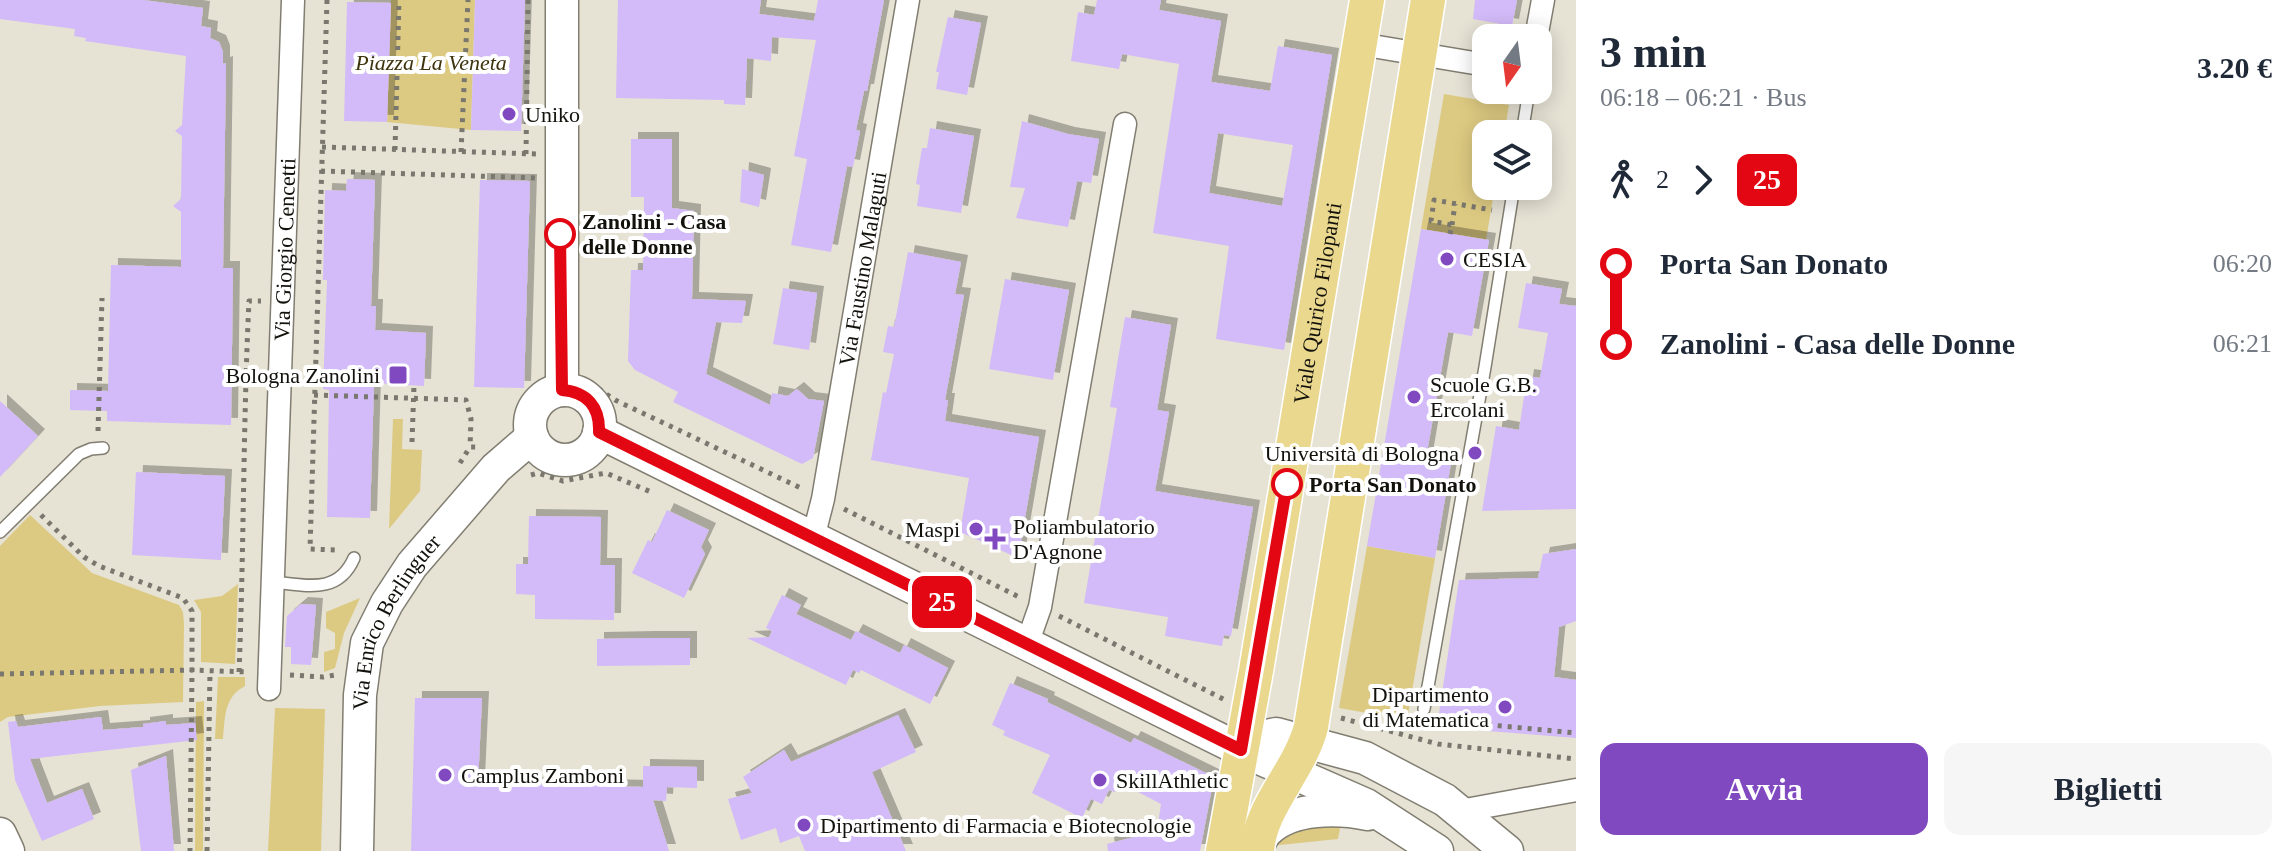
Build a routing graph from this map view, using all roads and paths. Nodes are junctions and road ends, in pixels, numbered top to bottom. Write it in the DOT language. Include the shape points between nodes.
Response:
graph roads {
  1 [pos="293,0"];
  2 [pos="327,0"];
  3 [pos="399,0"];
  4 [pos="468,0"];
  5 [pos="528,0"];
  6 [pos="562,0"];
  7 [pos="908,0"];
  8 [pos="1367,0"];
  9 [pos="1428,0"];
  10 [pos="1543,0"];
  11 [pos="1539,24"];
  12 [pos="1360,44"];
  13 [pos="1420,54"];
  14 [pos="1472,63"];
  15 [pos="1125,124"];
  16 [pos="322,147"];
  17 [pos="395,150"];
  18 [pos="461,152"];
  19 [pos="526,154"];
  20 [pos="561,155"];
  21 [pos="321,171"];
  22 [pos="538,178"];
  23 [pos="1511,200"];
  24 [pos="1455,204"];
  25 [pos="1509,213"];
  26 [pos="1452,225"];
  27 [pos="1450,234"];
  28 [pos="102,298"];
  29 [pos="266,301"];
  30 [pos="414,385"];
  31 [pos="574,385"];
  32 [pos="314,395"];
  33 [pos="414,398"];
  34 [pos="679,429"];
  35 [pos="85,432"];
  36 [pos="599,432"];
  37 [pos="532,437"];
  38 [pos="412,442"];
  39 [pos="470,447"];
  40 [pos="103,448"];
  41 [pos="664,464"];
  42 [pos="496,468"];
  43 [pos="454,469"];
  44 [pos="823,499"];
  45 [pos="35,509"];
  46 [pos="0,532"];
  47 [pos="813,538"];
  48 [pos="339,550"];
  49 [pos="354,558"];
  50 [pos="273,582"];
  51 [pos="1040,607"];
  52 [pos="1027,644"];
  53 [pos="192,670"];
  54 [pos="210,671"];
  55 [pos="239,672"];
  56 [pos="0,674"];
  57 [pos="270,680"];
  58 [pos="1225,700"];
  59 [pos="1424,709"];
  60 [pos="1350,720"];
  61 [pos="1438,720"];
  62 [pos="1576,733"];
  63 [pos="1307,741"];
  64 [pos="1241,750"];
  65 [pos="1576,759"];
  66 [pos="1293,773"];
  67 [pos="1576,790"];
  68 [pos="1460,811"];
  69 [pos="1391,821"];
  70 [pos="0,834"];
  71 [pos="1499,846"];
  72 [pos="1257,849"];
  73 [pos="8,851"];
  74 [pos="190,851"];
  75 [pos="207,851"];
  76 [pos="357,851"];
  77 [pos="1223,851"];
  78 [pos="1437,851"];
  1 -- 50 [label="street, Via Giorgio Cencetti"];
  2 -- 16 [label="path"];
  3 -- 17 [label="path"];
  4 -- 18 [label="path"];
  5 -- 19 [label="path"];
  6 -- 20 [label="main road"];
  7 -- 44 [label="street, Via Faustino Malaguti"];
  8 -- 12 [label="main road, Viale Quirico Filopanti"];
  9 -- 13 [label="main road"];
  10 -- 11 [label="street"];
  12 -- 13 [label="street"];
  12 -- 64 [label="main road, Viale Quirico Filopanti"];
  13 -- 14 [label="street"];
  13 -- 63 [label="main road"];
  15 -- 51 [label="street"];
  16 -- 17 [label="path"];
  16 -- 21 [label="path"];
  17 -- 18 [label="path"];
  18 -- 19 [label="path"];
  19 -- 20 [label="path"];
  20 -- 31 [label="main road"];
  21 -- 22 [label="path"];
  21 -- 32 [label="path"];
  23 -- 25 [label="lane"];
  24 -- 25 [label="path"];
  24 -- 26 [label="path"];
  24 -- 26 [label="path" via="1434,200 1431,221"];
  25 -- 59 [label="lane"];
  26 -- 27 [label="path"];
  28 -- 35 [label="path" via="99,430"];
  29 -- 55 [label="path" via="249,301"];
  30 -- 33 [label="path"];
  31 -- 34 [label="path"];
  31 -- 36 [label="main road" via="573,391 597,411"];
  31 -- 37 [label="main road" via="538,403 530,419"];
  32 -- 33 [label="path"];
  32 -- 48 [label="path" via="310,549"];
  33 -- 38 [label="path"];
  33 -- 39 [label="path" via="466,400"];
  34 -- 41 [label="path"];
  34 -- 44 [label="path"];
  36 -- 37 [label="main road" via="588,451 568,460 546,454"];
  36 -- 41 [label="main road"];
  37 -- 42 [label="main road, Via Enrico Berlinguer"];
  39 -- 42 [label="path" via="483,448"];
  39 -- 43 [label="path"];
  40 -- 46 [label="lane" via="79,454"];
  41 -- 42 [label="path" via="652,492 606,473 563,481 538,473 518,481"];
  41 -- 47 [label="main road"];
  42 -- 76 [label="main road, Via Enrico Berlinguer" via="412,565 367,643 360,695"];
  44 -- 47 [label="street, Via Faustino Malaguti"];
  44 -- 51 [label="path"];
  45 -- 53 [label="path" via="84,557 183,598 192,611"];
  47 -- 52 [label="main road"];
  49 -- 50 [label="lane" via="348,572 325,585"];
  50 -- 57 [label="street, Via Giorgio Cencetti"];
  51 -- 52 [label="street"];
  51 -- 58 [label="path"];
  52 -- 64 [label="main road"];
  53 -- 54 [label="path"];
  53 -- 56 [label="path"];
  53 -- 74 [label="path"];
  54 -- 55 [label="path"];
  54 -- 75 [label="path"];
  55 -- 57 [label="path"];
  60 -- 65 [label="path" via="1438,744"];
  61 -- 62 [label="path"];
  63 -- 64 [label="main road" via="1264,735"];
  63 -- 66 [label="main road"];
  63 -- 68 [label="main road" via="1379,763"];
  64 -- 66 [label="main road"];
  64 -- 77 [label="main road, Viale Quirico Filopanti"];
  66 -- 69 [label="main road"];
  66 -- 72 [label="main road" via="1271,807"];
  67 -- 68 [label="street"];
  68 -- 71 [label="main road"];
  69 -- 72 [label="main road" via="1338,810 1291,817 1267,830"];
  69 -- 78 [label="main road"];
  70 -- 73 [label="main road"];
}
